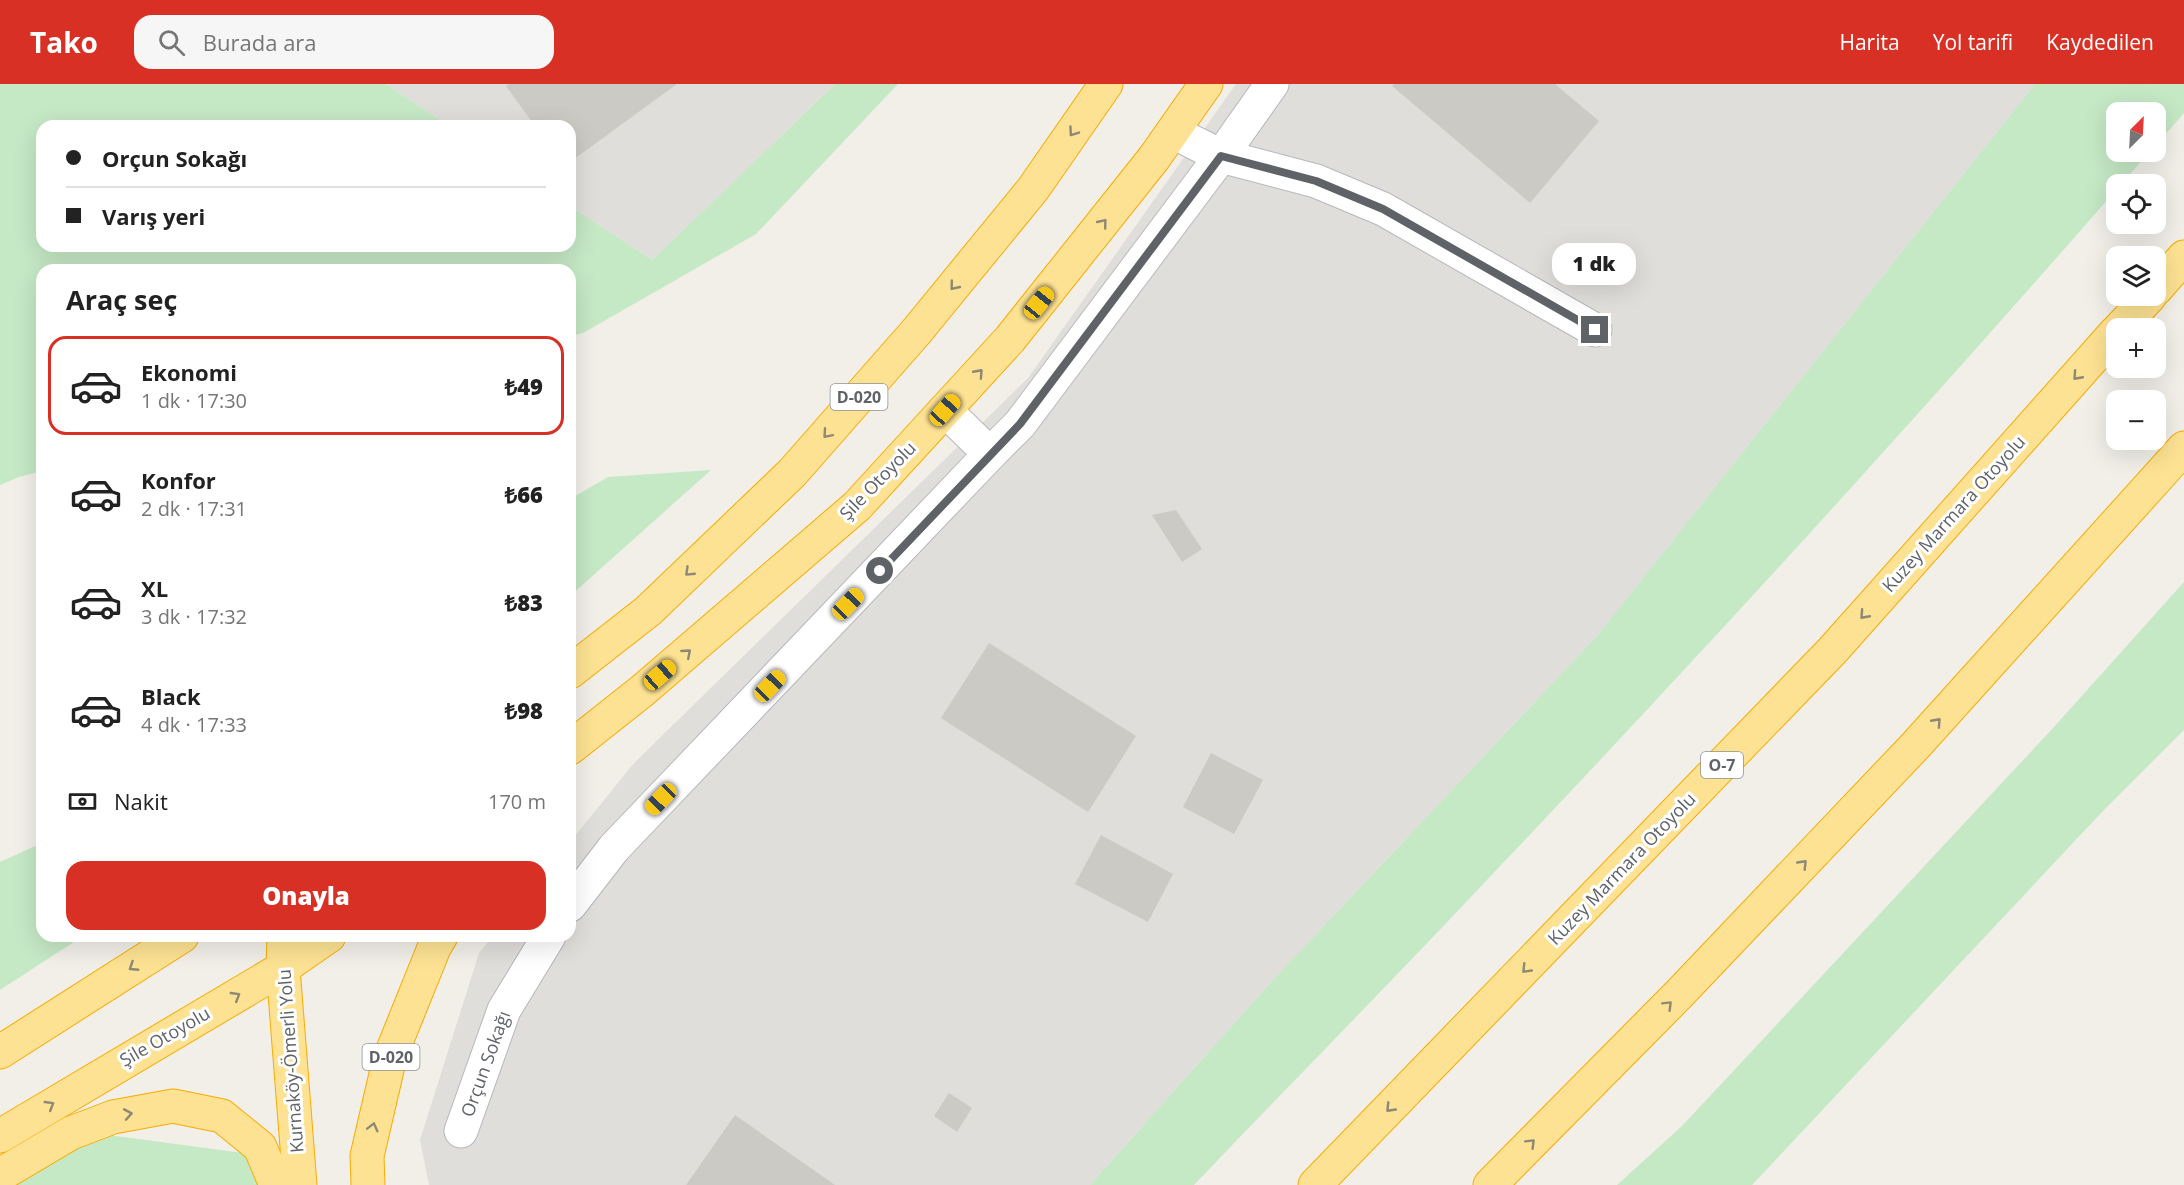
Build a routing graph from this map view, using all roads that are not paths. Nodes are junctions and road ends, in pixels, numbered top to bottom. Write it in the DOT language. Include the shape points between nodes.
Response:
graph roads {
  1 [pos="1106,84"];
  2 [pos="1206,84"];
  3 [pos="1272,84"];
  4 [pos="1173,132"];
  5 [pos="1221,156"];
  6 [pos="2184,257"];
  7 [pos="2166,278"];
  8 [pos="2141,306"];
  9 [pos="2129,318"];
  10 [pos="1595,330"];
  11 [pos="2106,343"];
  12 [pos="945,410"];
  13 [pos="2184,448"];
  14 [pos="990,454"];
  15 [pos="576,667"];
  16 [pos="642,691"];
  17 [pos="576,743"];
  18 [pos="576,765"];
  19 [pos="576,897"];
  20 [pos="173,942"];
  21 [pos="284,942"];
  22 [pos="320,942"];
  23 [pos="438,942"];
  24 [pos="545,942"];
  25 [pos="283,968"];
  26 [pos="0,1052"];
  27 [pos="461,1131"];
  28 [pos="0,1136"];
  29 [pos="0,1175"];
  30 [pos="276,1185"];
  31 [pos="300,1185"];
  32 [pos="368,1185"];
  33 [pos="1315,1185"];
  34 [pos="1490,1185"];
  1 -- 15 [label="highway, D-020, one-way" via="1033,189 916,332 792,473 648,611"];
  2 -- 4 [label="highway, Şile Otoyolu"];
  3 -- 5 [label="street"];
  4 -- 5 [label="street"];
  12 -- 4 [label="highway, Şile Otoyolu, one-way" via="1010,339"];
  5 -- 10 [label="street" via="1316,181 1383,209"];
  5 -- 14 [label="street" via="1020,424"];
  6 -- 7 [label="highway"];
  8 -- 9 [label="highway"];
  11 -- 33 [label="highway, Kuzey Marmara Otoyolu / O-7, one-way" via="1832,651"];
  12 -- 14 [label="street"];
  16 -- 12 [label="highway, Şile Otoyolu, one-way" via="857,506"];
  34 -- 13 [label="highway, one-way" via="1916,745"];
  14 -- 19 [label="street" via="614,848"];
  16 -- 17 [label="highway, Şile Otoyolu"];
  16 -- 18 [label="highway"];
  20 -- 26 [label="highway, one-way"];
  21 -- 25 [label="highway, Kurnaköy-Ömerli Yolu"];
  22 -- 25 [label="highway, Şile Otoyolu"];
  32 -- 23 [label="highway, D-020, one-way" via="366,1156 390,1057"];
  24 -- 27 [label="street, Orçun Sokağı" via="504,1010"];
  28 -- 25 [label="highway, Şile Otoyolu, one-way"];
  25 -- 31 [label="highway, Kurnaköy-Ömerli Yolu"];
  29 -- 30 [label="highway, one-way" via="70,1133 113,1117 173,1107 222,1116 260,1147"];
}
